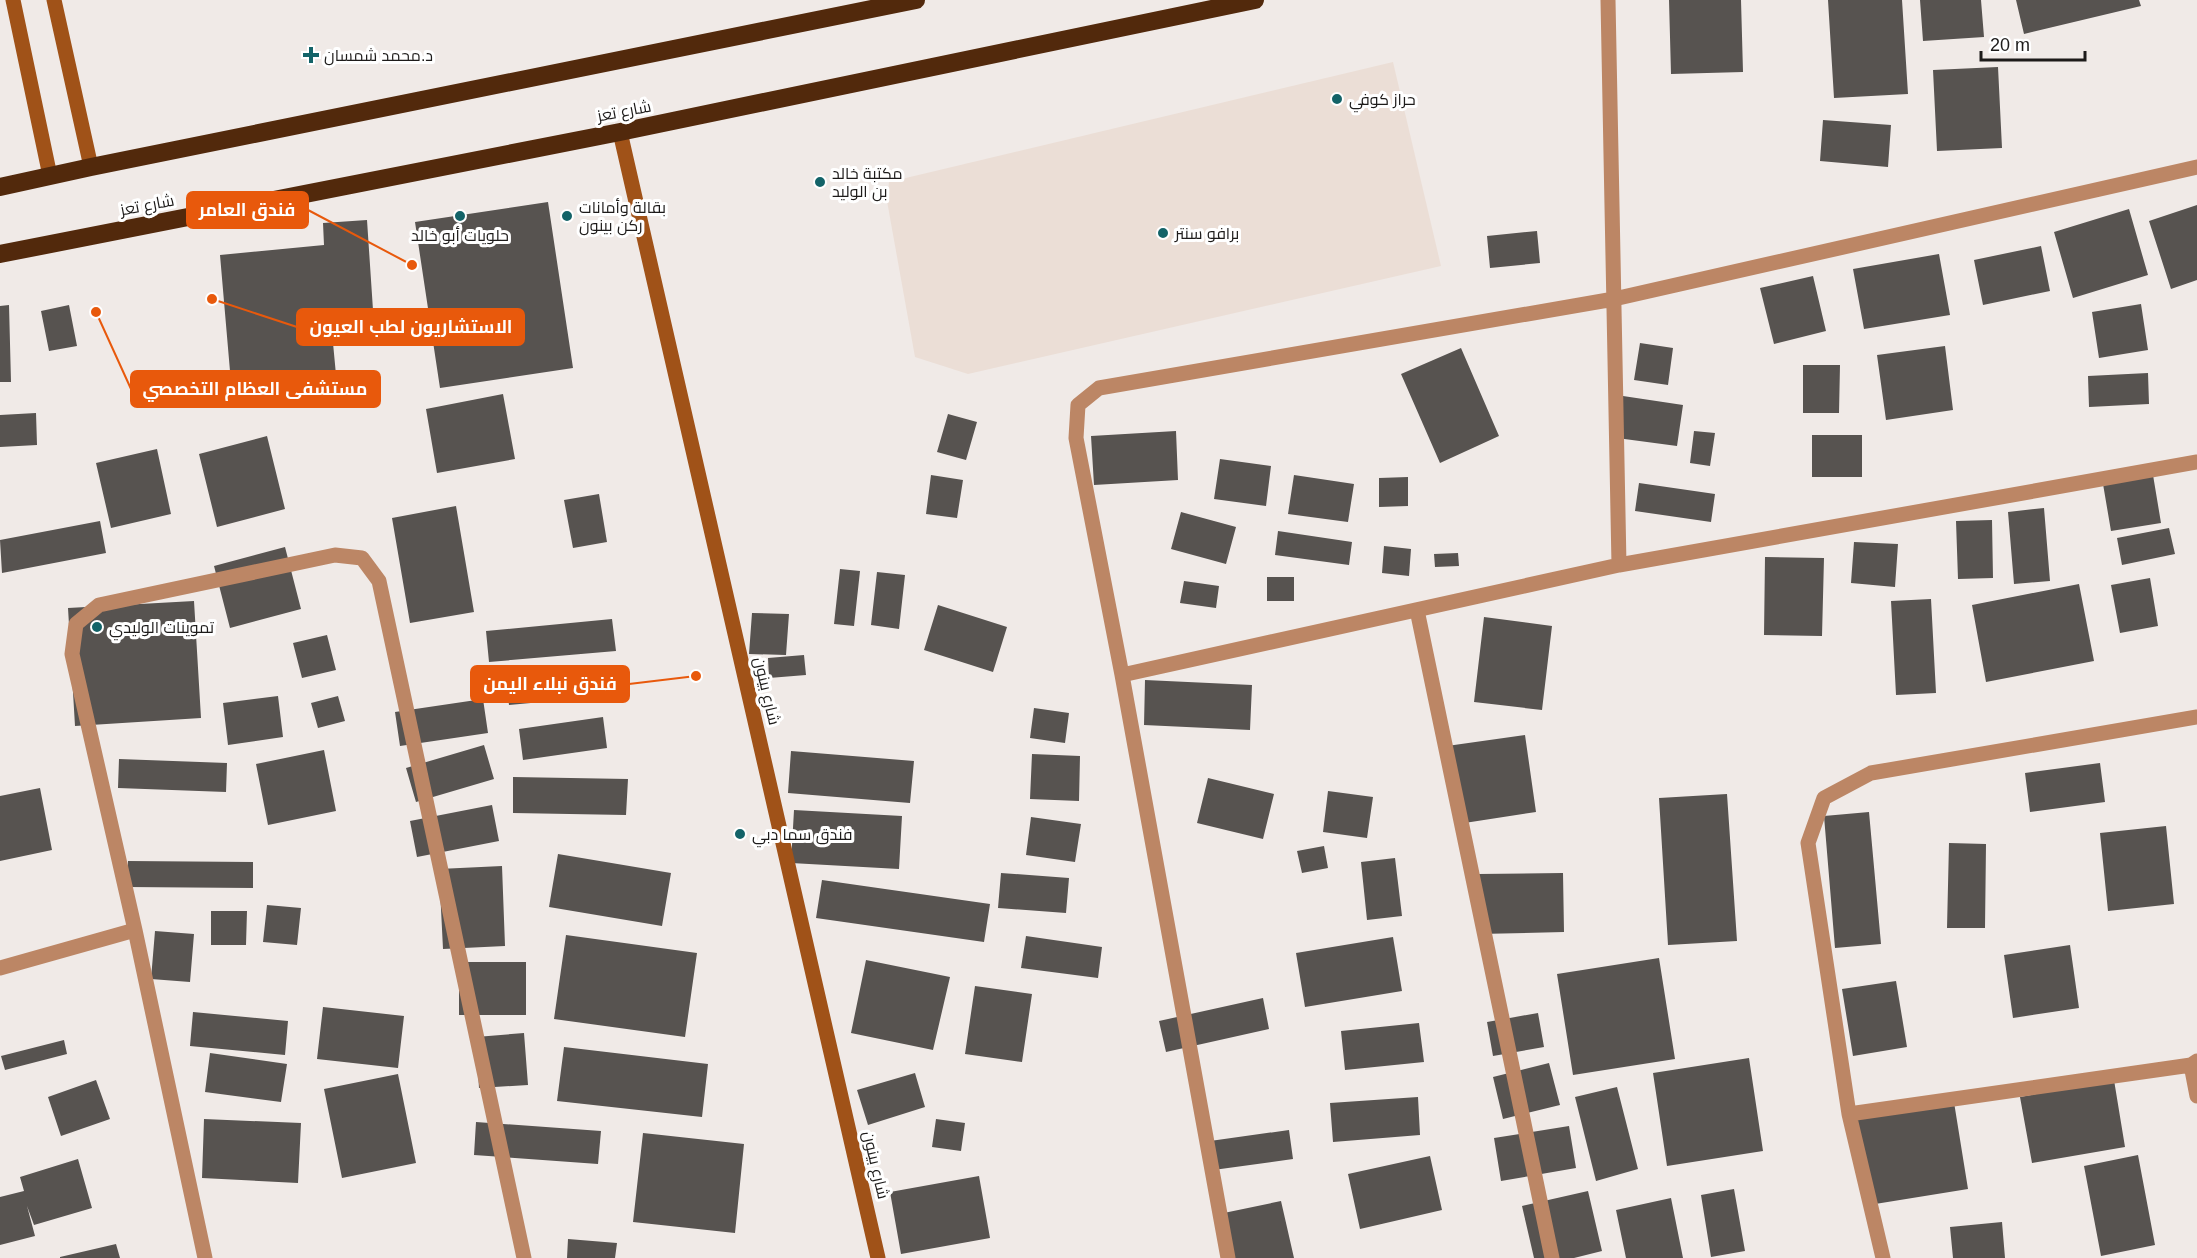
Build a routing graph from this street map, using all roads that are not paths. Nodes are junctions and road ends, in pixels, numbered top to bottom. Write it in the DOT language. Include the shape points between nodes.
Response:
graph roads {
  1 [pos="13,0"];
  2 [pos="54,0"];
  3 [pos="916,0"];
  4 [pos="1255,0"];
  5 [pos="1608,0"];
  6 [pos="620,132"];
  7 [pos="91,167"];
  8 [pos="2197,167"];
  9 [pos="50,176"];
  10 [pos="0,187"];
  11 [pos="0,254"];
  12 [pos="1614,299"];
  13 [pos="2197,462"];
  14 [pos="1619,565"];
  15 [pos="1417,610"];
  16 [pos="1122,675"];
  17 [pos="2197,717"];
  18 [pos="135,930"];
  19 [pos="0,968"];
  20 [pos="2194,1063"];
  21 [pos="2197,1096"];
  22 [pos="1849,1114"];
  23 [pos="205,1258"];
  24 [pos="524,1258"];
  25 [pos="878,1258"];
  26 [pos="1228,1258"];
  27 [pos="1552,1258"];
  28 [pos="1883,1258"];
  1 -- 9 [label="street"];
  2 -- 7 [label="street"];
  3 -- 7 [label="highway"];
  4 -- 6 [label="highway, شارع تعز"];
  5 -- 12 [label="street"];
  6 -- 11 [label="highway, شارع تعز"];
  6 -- 25 [label="street, شارع بينون"];
  7 -- 9 [label="highway"];
  8 -- 12 [label="street"];
  9 -- 10 [label="highway"];
  12 -- 14 [label="street"];
  12 -- 16 [label="street" via="1099,388 1078,405 1076,438"];
  13 -- 14 [label="street"];
  14 -- 15 [label="street"];
  15 -- 16 [label="street"];
  15 -- 27 [label="street"];
  16 -- 26 [label="street"];
  17 -- 22 [label="street" via="1871,773 1824,798 1808,843"];
  18 -- 19 [label="street"];
  18 -- 23 [label="street"];
  18 -- 24 [label="street" via="72,654 76,624 99,605 335,555 362,558 379,581"];
  20 -- 21 [label="street"];
  20 -- 22 [label="street"];
  22 -- 28 [label="street"];
}
